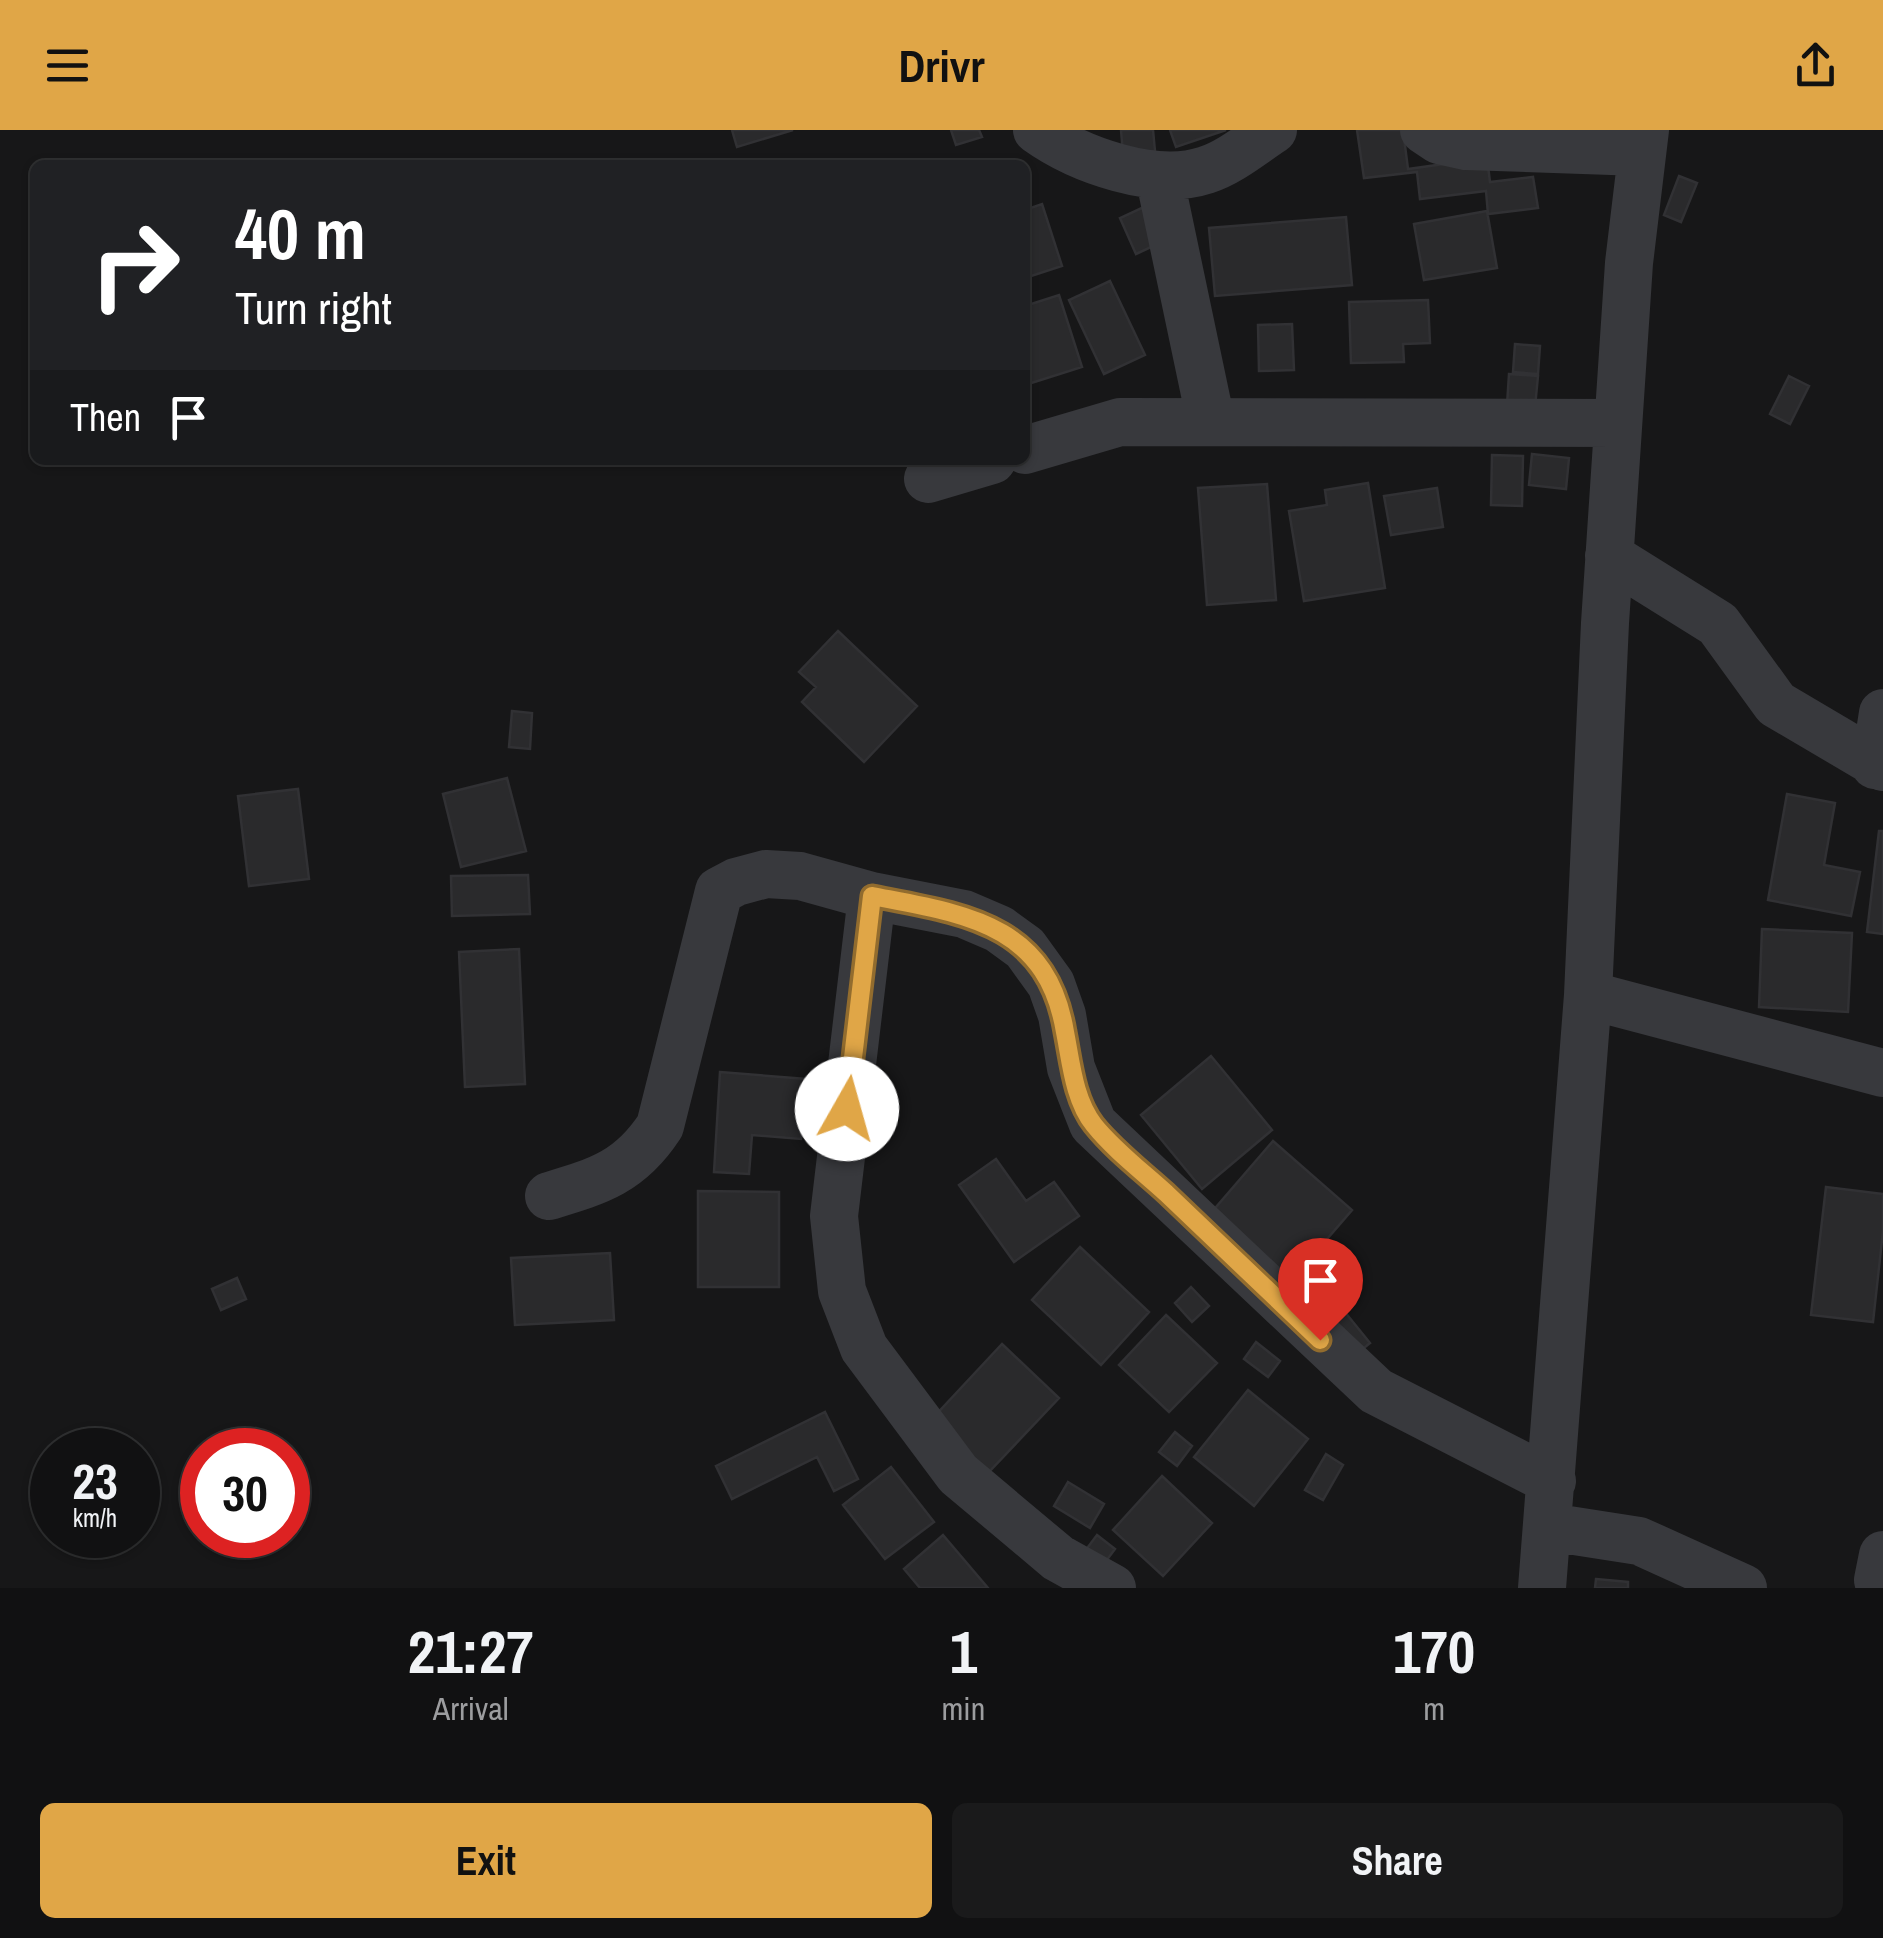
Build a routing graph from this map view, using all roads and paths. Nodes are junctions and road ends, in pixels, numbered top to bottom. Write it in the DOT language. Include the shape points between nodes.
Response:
graph roads {
  1 [pos="1037,130"];
  2 [pos="1273,130"];
  3 [pos="1424,130"];
  4 [pos="1643,141"];
  5 [pos="1158,175"];
  6 [pos="1211,422"];
  7 [pos="1618,423"];
  8 [pos="1030,449"];
  9 [pos="975,465"];
  10 [pos="928,479"];
  11 [pos="1609,556"];
  12 [pos="1883,713"];
  13 [pos="1879,766"];
  14 [pos="872,896"];
  15 [pos="1588,995"];
  16 [pos="1883,1073"];
  17 [pos="548,1196"];
  18 [pos="1552,1480"];
  19 [pos="1548,1527"];
  20 [pos="1883,1556"];
  21 [pos="1112,1588"];
  22 [pos="1542,1588"];
  23 [pos="1743,1588"];
  24 [pos="1880,1588"];
  1 -- 5 [label="street" via="1062,148"];
  2 -- 5 [label="street" via="1208,170"];
  3 -- 4 [label="street" via="1466,146"];
  4 -- 7 [label="street"];
  5 -- 6 [label="street"];
  6 -- 7 [label="street"];
  6 -- 8 [label="street" via="1120,422"];
  7 -- 11 [label="street"];
  9 -- 10 [label="street"];
  11 -- 13 [label="street" via="1718,624 1776,704"];
  11 -- 15 [label="street"];
  12 -- 13 [label="street"];
  14 -- 17 [label="street" via="766,874 719,891 660,1126 625,1166"];
  14 -- 18 [label="street" via="964,914 1025,948 1051,984 1093,1124 1376,1391"];
  14 -- 21 [label="street" via="834,1216 842,1292 864,1348 958,1474 1058,1558"];
  15 -- 16 [label="street"];
  15 -- 18 [label="street"];
  18 -- 19 [label="street"];
  19 -- 22 [label="street"];
  19 -- 23 [label="street" via="1639,1541"];
  20 -- 24 [label="street"];
}
